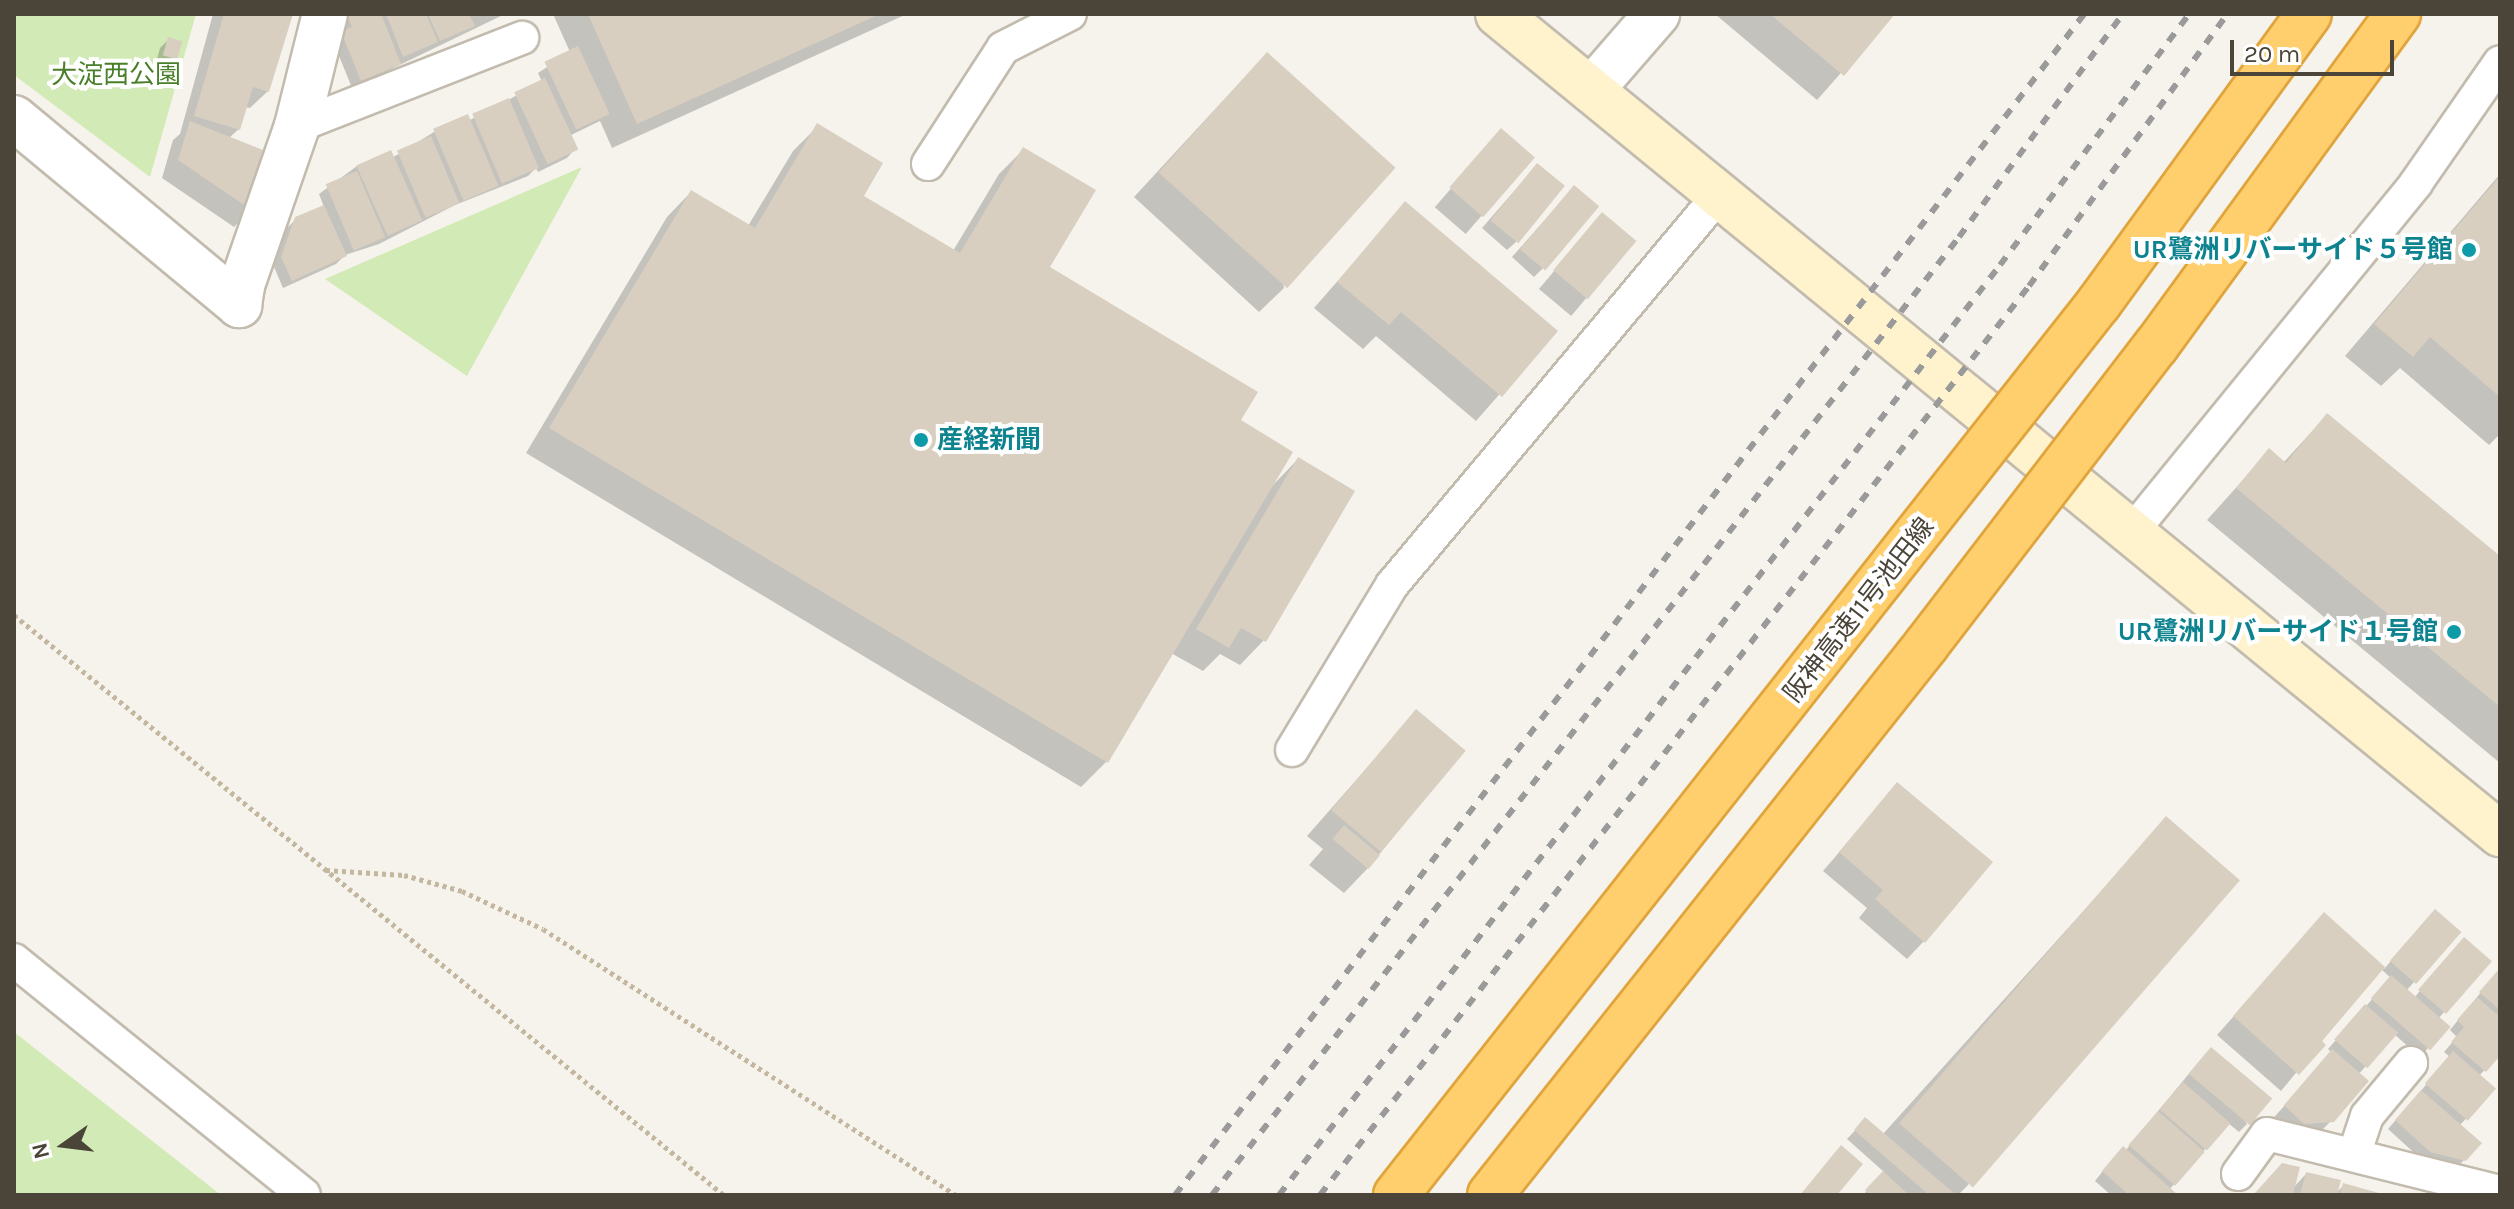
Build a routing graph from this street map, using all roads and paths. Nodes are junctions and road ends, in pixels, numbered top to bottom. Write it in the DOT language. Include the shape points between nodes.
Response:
graph roads {
  1 [pos="325,14"];
  2 [pos="1070,14"];
  3 [pos="1498,14"];
  4 [pos="1657,14"];
  5 [pos="2309,14"];
  6 [pos="2398,14"];
  7 [pos="522,38"];
  8 [pos="2500,62"];
  9 [pos="1591,90"];
  10 [pos="14,118"];
  11 [pos="297,126"];
  12 [pos="928,164"];
  13 [pos="1719,195"];
  14 [pos="2131,533"];
  15 [pos="14,615"];
  16 [pos="1292,750"];
  17 [pos="2500,834"];
  18 [pos="325,870"];
  19 [pos="14,960"];
  20 [pos="2411,1063"];
  21 [pos="2354,1155"];
  22 [pos="2238,1174"];
  23 [pos="2500,1192"];
  24 [pos="304,1195"];
  25 [pos="724,1195"];
  26 [pos="956,1195"];
  27 [pos="1396,1195"];
  28 [pos="1490,1195"];
  1 -- 11 [label="street"];
  2 -- 12 [label="lane" via="1003,48"];
  3 -- 9 [label="street"];
  4 -- 9 [label="street"];
  5 -- 27 [label="highway, 阪神高速11号池田線, bridge" via="2099,303"];
  6 -- 28 [label="highway, bridge" via="2156,346 1956,607"];
  7 -- 11 [label="lane"];
  8 -- 14 [label="lane" via="2416,183"];
  9 -- 13 [label="street"];
  10 -- 11 [label="street" via="239,305"];
  13 -- 14 [label="street"];
  13 -- 16 [label="lane" via="1392,585"];
  14 -- 17 [label="street"];
  15 -- 18 [label="path"];
  18 -- 25 [label="path"];
  18 -- 26 [label="path" via="404,875 462,891 543,929"];
  19 -- 24 [label="lane"];
  20 -- 21 [label="lane" via="2367,1116"];
  21 -- 22 [label="lane" via="2267,1134"];
  21 -- 23 [label="lane"];
}
